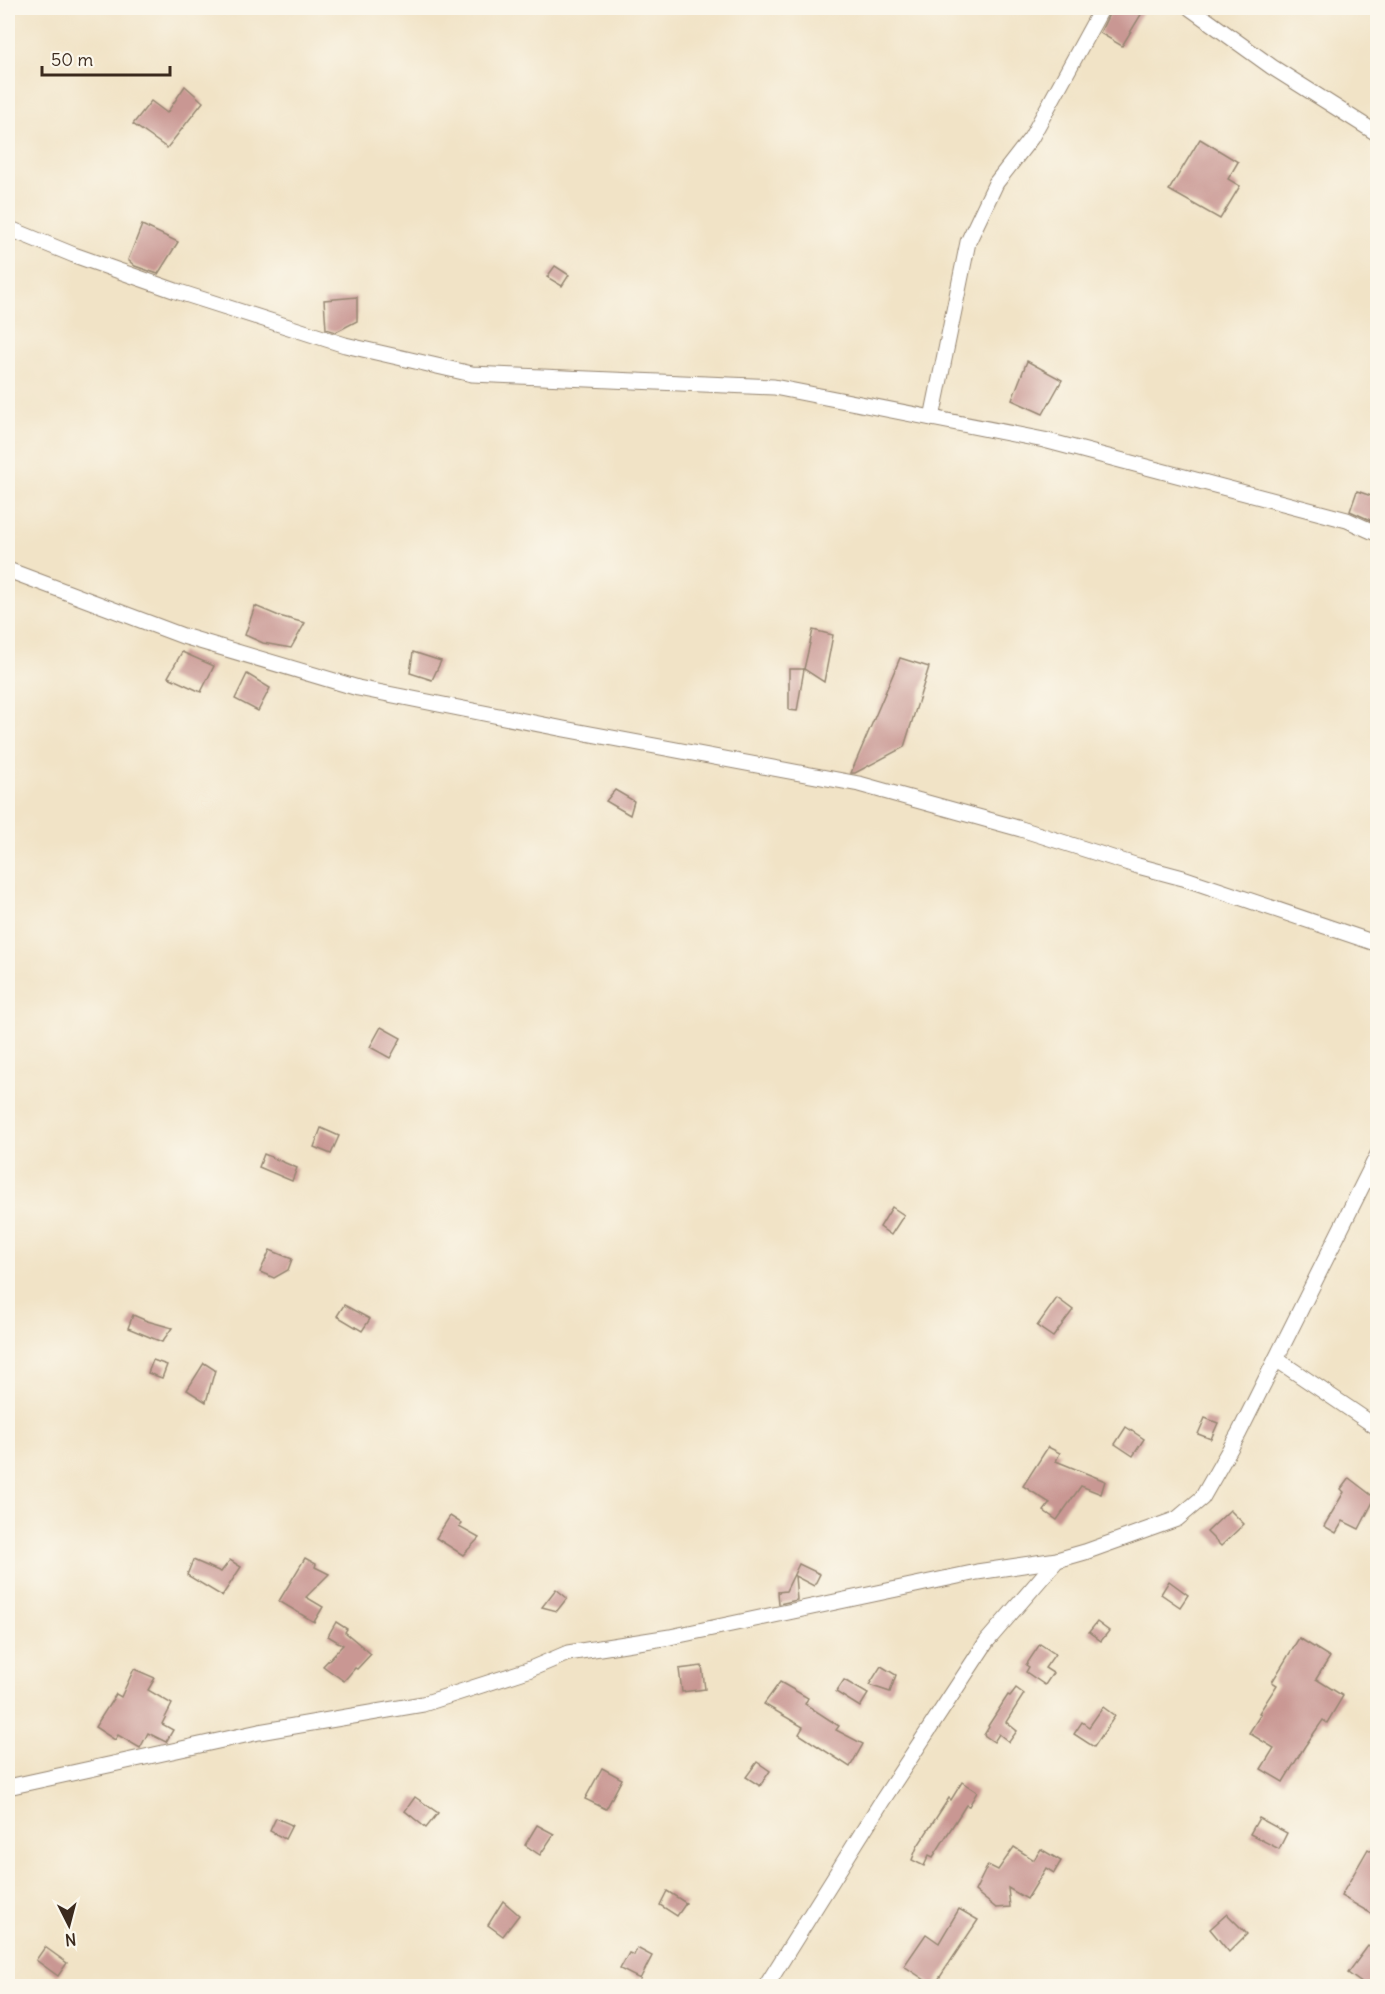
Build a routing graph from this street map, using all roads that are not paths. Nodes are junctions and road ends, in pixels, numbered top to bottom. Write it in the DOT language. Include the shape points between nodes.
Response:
graph roads {
  1 [pos="1102,8"];
  2 [pos="1190,8"];
  3 [pos="1377,134"];
  4 [pos="8,228"];
  5 [pos="932,418"];
  6 [pos="1377,534"];
  7 [pos="8,570"];
  8 [pos="1377,944"];
  9 [pos="1377,1154"];
  10 [pos="1276,1359"];
  11 [pos="1377,1428"];
  12 [pos="1057,1560"];
  13 [pos="8,1787"];
  14 [pos="766,1986"];
  1 -- 5 [label="street" via="1031,138 996,183 968,242"];
  2 -- 3 [label="street" via="1272,67"];
  4 -- 5 [label="street" via="176,291 345,345 471,374 774,387"];
  5 -- 6 [label="street" via="1044,440 1347,520"];
  7 -- 8 [label="street" via="183,636 358,688 860,784 1183,878"];
  9 -- 10 [label="street"];
  10 -- 11 [label="street"];
  10 -- 12 [label="street" via="1202,1498 1178,1518"];
  12 -- 13 [label="street" via="977,1572 670,1637 568,1653 423,1704 259,1732"];
  12 -- 14 [label="street" via="987,1641"];
}
